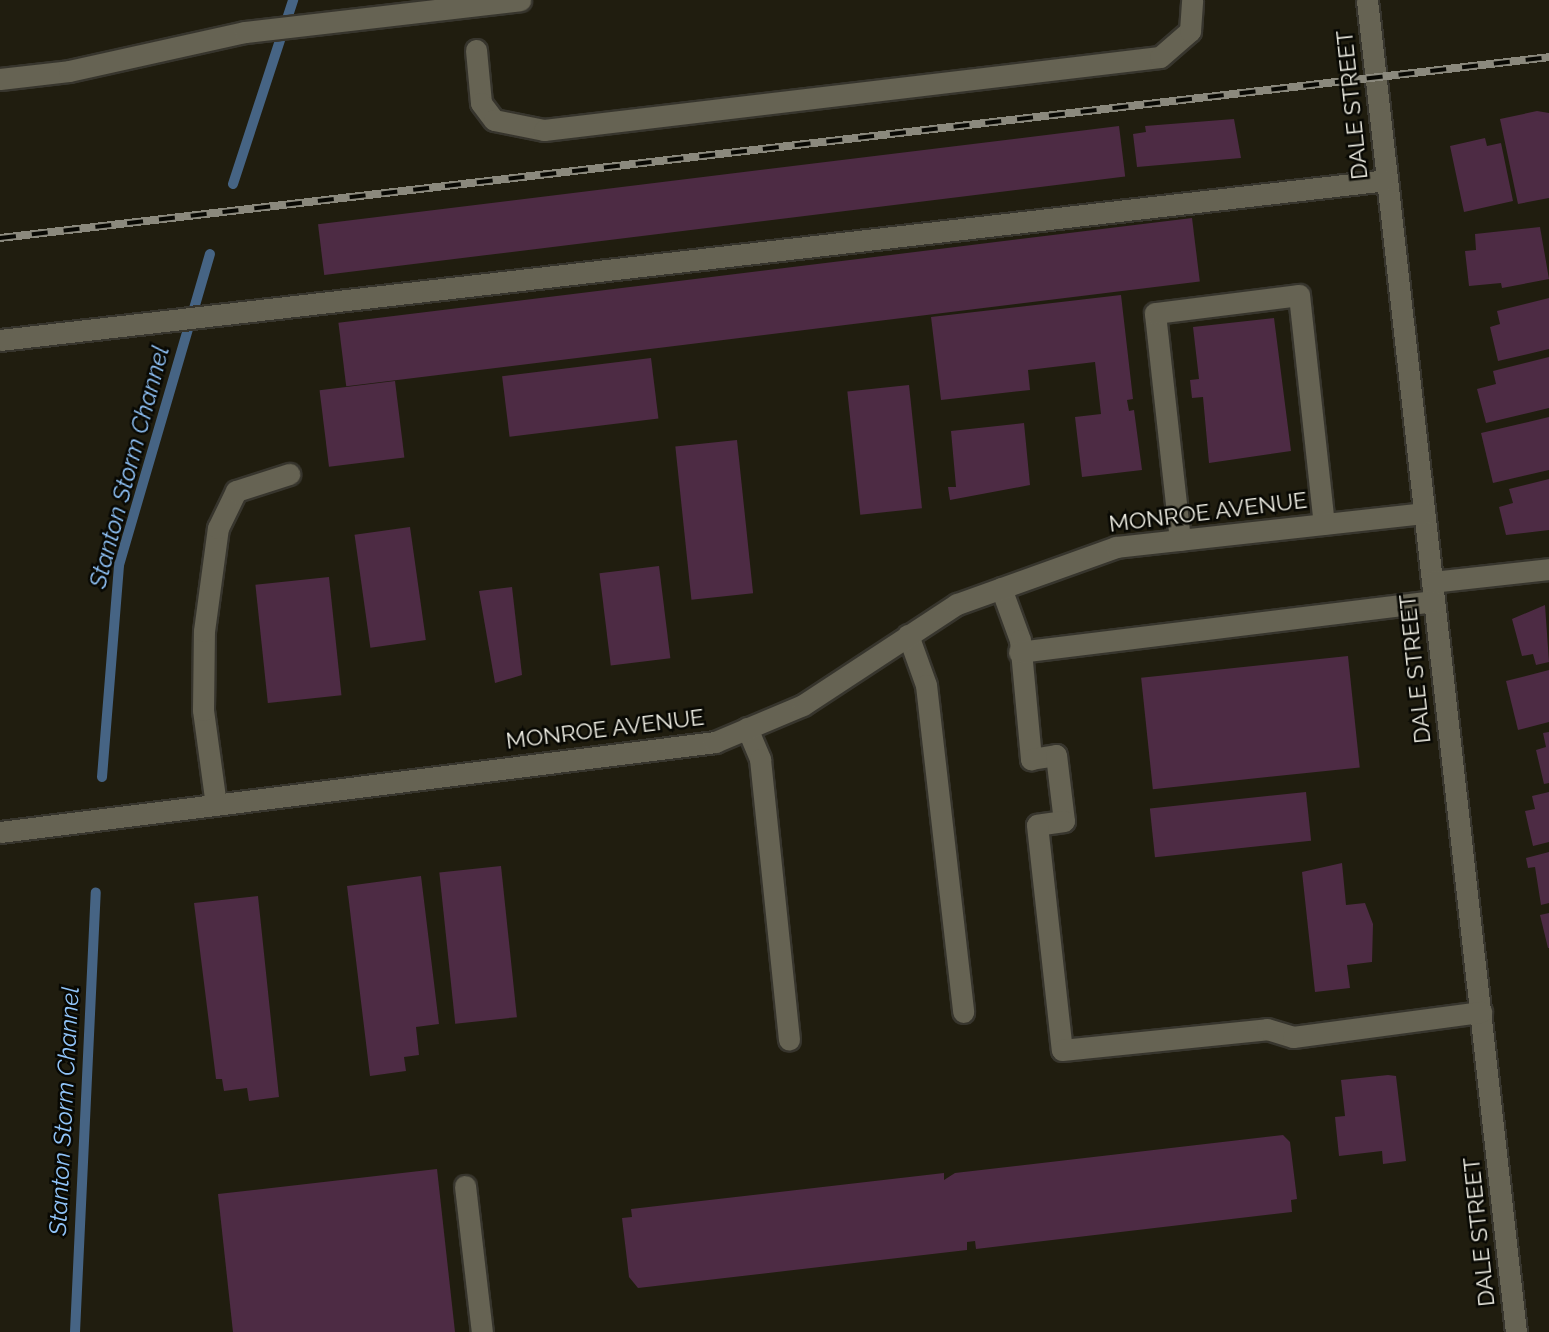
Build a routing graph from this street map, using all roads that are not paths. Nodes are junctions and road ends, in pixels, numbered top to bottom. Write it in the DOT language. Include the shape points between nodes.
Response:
graph roads {
  1 [pos="520,0"];
  2 [pos="1192,0"];
  3 [pos="1367,0"];
  4 [pos="476,50"];
  5 [pos="0,79"];
  6 [pos="1387,180"];
  7 [pos="0,340"];
  8 [pos="289,474"];
  9 [pos="1424,513"];
  10 [pos="1324,524"];
  11 [pos="1180,540"];
  12 [pos="1549,569"];
  13 [pos="1001,588"];
  14 [pos="1433,592"];
  15 [pos="908,635"];
  16 [pos="1019,652"];
  17 [pos="747,728"];
  18 [pos="216,804"];
  19 [pos="0,832"];
  20 [pos="963,1012"];
  21 [pos="1480,1012"];
  22 [pos="789,1040"];
  23 [pos="465,1186"];
  24 [pos="482,1332"];
  25 [pos="1516,1332"];
  1 -- 5 [label="street" via="245,32 69,71"];
  2 -- 4 [label="street" via="1190,31 1160,57 544,130 494,120 481,103"];
  3 -- 6 [label="street, DALE STREET"];
  6 -- 7 [label="street"];
  6 -- 9 [label="street, DALE STREET"];
  8 -- 18 [label="street" via="236,491 218,528 204,631 203,710"];
  9 -- 10 [label="street, MONROE AVENUE"];
  9 -- 14 [label="street, DALE STREET"];
  10 -- 11 [label="street, MONROE AVENUE"];
  10 -- 11 [label="street" via="1299,295 1156,313"];
  11 -- 13 [label="street, MONROE AVENUE" via="1116,547"];
  12 -- 14 [label="street"];
  13 -- 15 [label="street, MONROE AVENUE" via="957,604"];
  13 -- 16 [label="street"];
  14 -- 16 [label="street"];
  14 -- 21 [label="street, DALE STREET"];
  15 -- 17 [label="street, MONROE AVENUE" via="803,705"];
  15 -- 20 [label="street" via="926,685"];
  16 -- 21 [label="street" via="1031,759 1056,755 1064,821 1037,825 1062,1050 1267,1029 1293,1037"];
  17 -- 18 [label="street, MONROE AVENUE" via="715,742"];
  17 -- 22 [label="street" via="760,759"];
  18 -- 19 [label="street, MONROE AVENUE"];
  21 -- 25 [label="street, DALE STREET"];
  23 -- 24 [label="street"];
}
